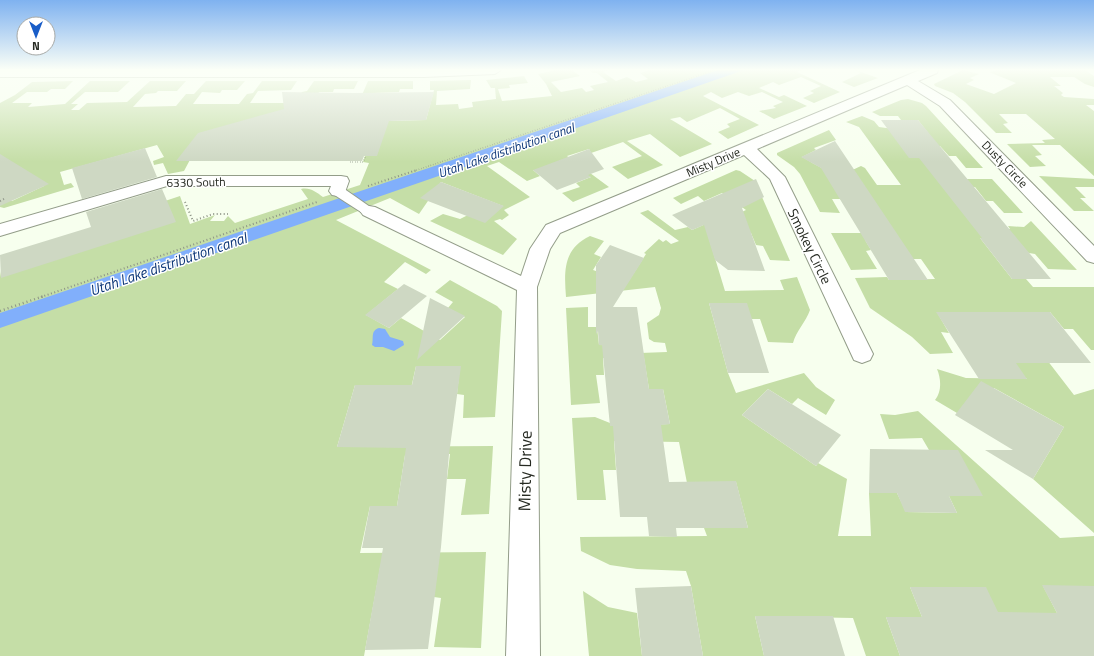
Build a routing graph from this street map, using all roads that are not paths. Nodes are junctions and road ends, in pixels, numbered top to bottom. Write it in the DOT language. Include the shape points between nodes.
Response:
graph roads {
  1 [pos="859,101"];
  2 [pos="943,101"];
  3 [pos="746,148"];
  4 [pos="338,191"];
  5 [pos="369,211"];
  6 [pos="0,230"];
  7 [pos="1094,257"];
  8 [pos="527,287"];
  9 [pos="862,354"];
  10 [pos="523,656"];
  1 -- 3 [label="street, Misty Drive"];
  2 -- 7 [label="street, Dusty Circle"];
  3 -- 8 [label="street, Misty Drive" via="553,229 540,249"];
  3 -- 9 [label="street, Smokey Circle" via="777,177"];
  4 -- 5 [label="lane"];
  4 -- 6 [label="street, 6330 South" via="341,181 166,181"];
  5 -- 8 [label="street"];
  8 -- 10 [label="street, Misty Drive"];
}
